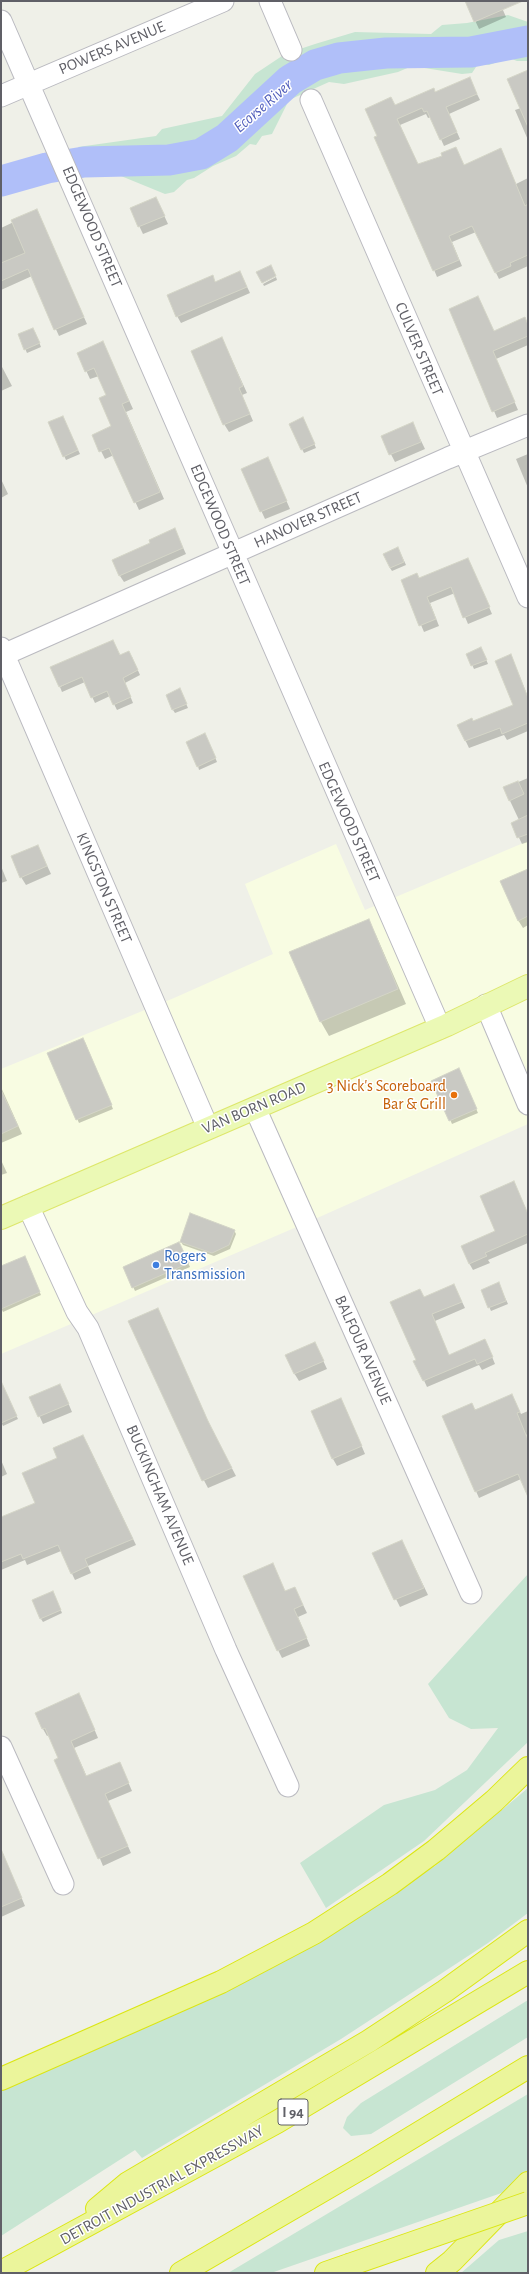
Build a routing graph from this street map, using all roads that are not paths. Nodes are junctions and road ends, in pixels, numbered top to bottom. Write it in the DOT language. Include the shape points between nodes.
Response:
graph roads {
  1 [pos="223,1"];
  2 [pos="270,1"];
  3 [pos="1,21"];
  4 [pos="291,50"];
  5 [pos="29,84"];
  6 [pos="1,96"];
  7 [pos="311,100"];
  8 [pos="528,425"];
  9 [pos="464,451"];
  10 [pos="232,554"];
  11 [pos="528,597"];
  12 [pos="2,653"];
  13 [pos="528,986"];
  14 [pos="486,1005"];
  15 [pos="440,1028"];
  16 [pos="528,1104"];
  17 [pos="254,1108"];
  18 [pos="208,1128"];
  19 [pos="28,1206"];
  20 [pos="1,1218"];
  21 [pos="471,1593"];
  22 [pos="1,1747"];
  23 [pos="528,1768"];
  24 [pos="288,1786"];
  25 [pos="63,1884"];
  26 [pos="528,1931"];
  27 [pos="528,1972"];
  28 [pos="528,2067"];
  29 [pos="1,2079"];
  30 [pos="528,2183"];
  31 [pos="528,2203"];
  32 [pos="54,2244"];
  33 [pos="1,2272"];
  34 [pos="181,2273"];
  35 [pos="326,2273"];
  36 [pos="436,2273"];
  1 -- 5 [label="street, POWERS AVENUE"];
  2 -- 4 [label="street"];
  3 -- 5 [label="street, EDGEWOOD STREET"];
  5 -- 6 [label="street, POWERS AVENUE"];
  5 -- 10 [label="street, EDGEWOOD STREET"];
  7 -- 9 [label="street, CULVER STREET"];
  8 -- 9 [label="street, HANOVER STREET"];
  9 -- 10 [label="street, HANOVER STREET"];
  9 -- 11 [label="street, CULVER STREET"];
  10 -- 12 [label="street, HANOVER STREET"];
  10 -- 15 [label="street, EDGEWOOD STREET"];
  12 -- 18 [label="street, KINGSTON STREET"];
  13 -- 14 [label="main road, VAN BORN ROAD"];
  14 -- 15 [label="main road, VAN BORN ROAD"];
  14 -- 16 [label="street"];
  15 -- 17 [label="main road, VAN BORN ROAD"];
  17 -- 18 [label="main road, VAN BORN ROAD"];
  17 -- 21 [label="street, BALFOUR AVENUE"];
  18 -- 19 [label="main road, VAN BORN ROAD"];
  19 -- 20 [label="main road, VAN BORN ROAD"];
  19 -- 24 [label="street, BUCKINGHAM AVENUE" via="77,1312 88,1328 226,1650"];
  22 -- 25 [label="street"];
  23 -- 29 [label="highway" via="494,1801 436,1850 390,1884 314,1933 221,1982"];
  26 -- 32 [label="highway" via="445,1992 368,2041 128,2184"];
  27 -- 32 [label="highway, DETROIT INDUSTRIAL EXPRESSWAY / I 94" via="277,2122"];
  28 -- 34 [label="highway"];
  30 -- 36 [label="highway" via="452,2261"];
  31 -- 35 [label="highway, bridge"];
  32 -- 33 [label="highway, DETROIT INDUSTRIAL EXPRESSWAY / I 94"];
}
